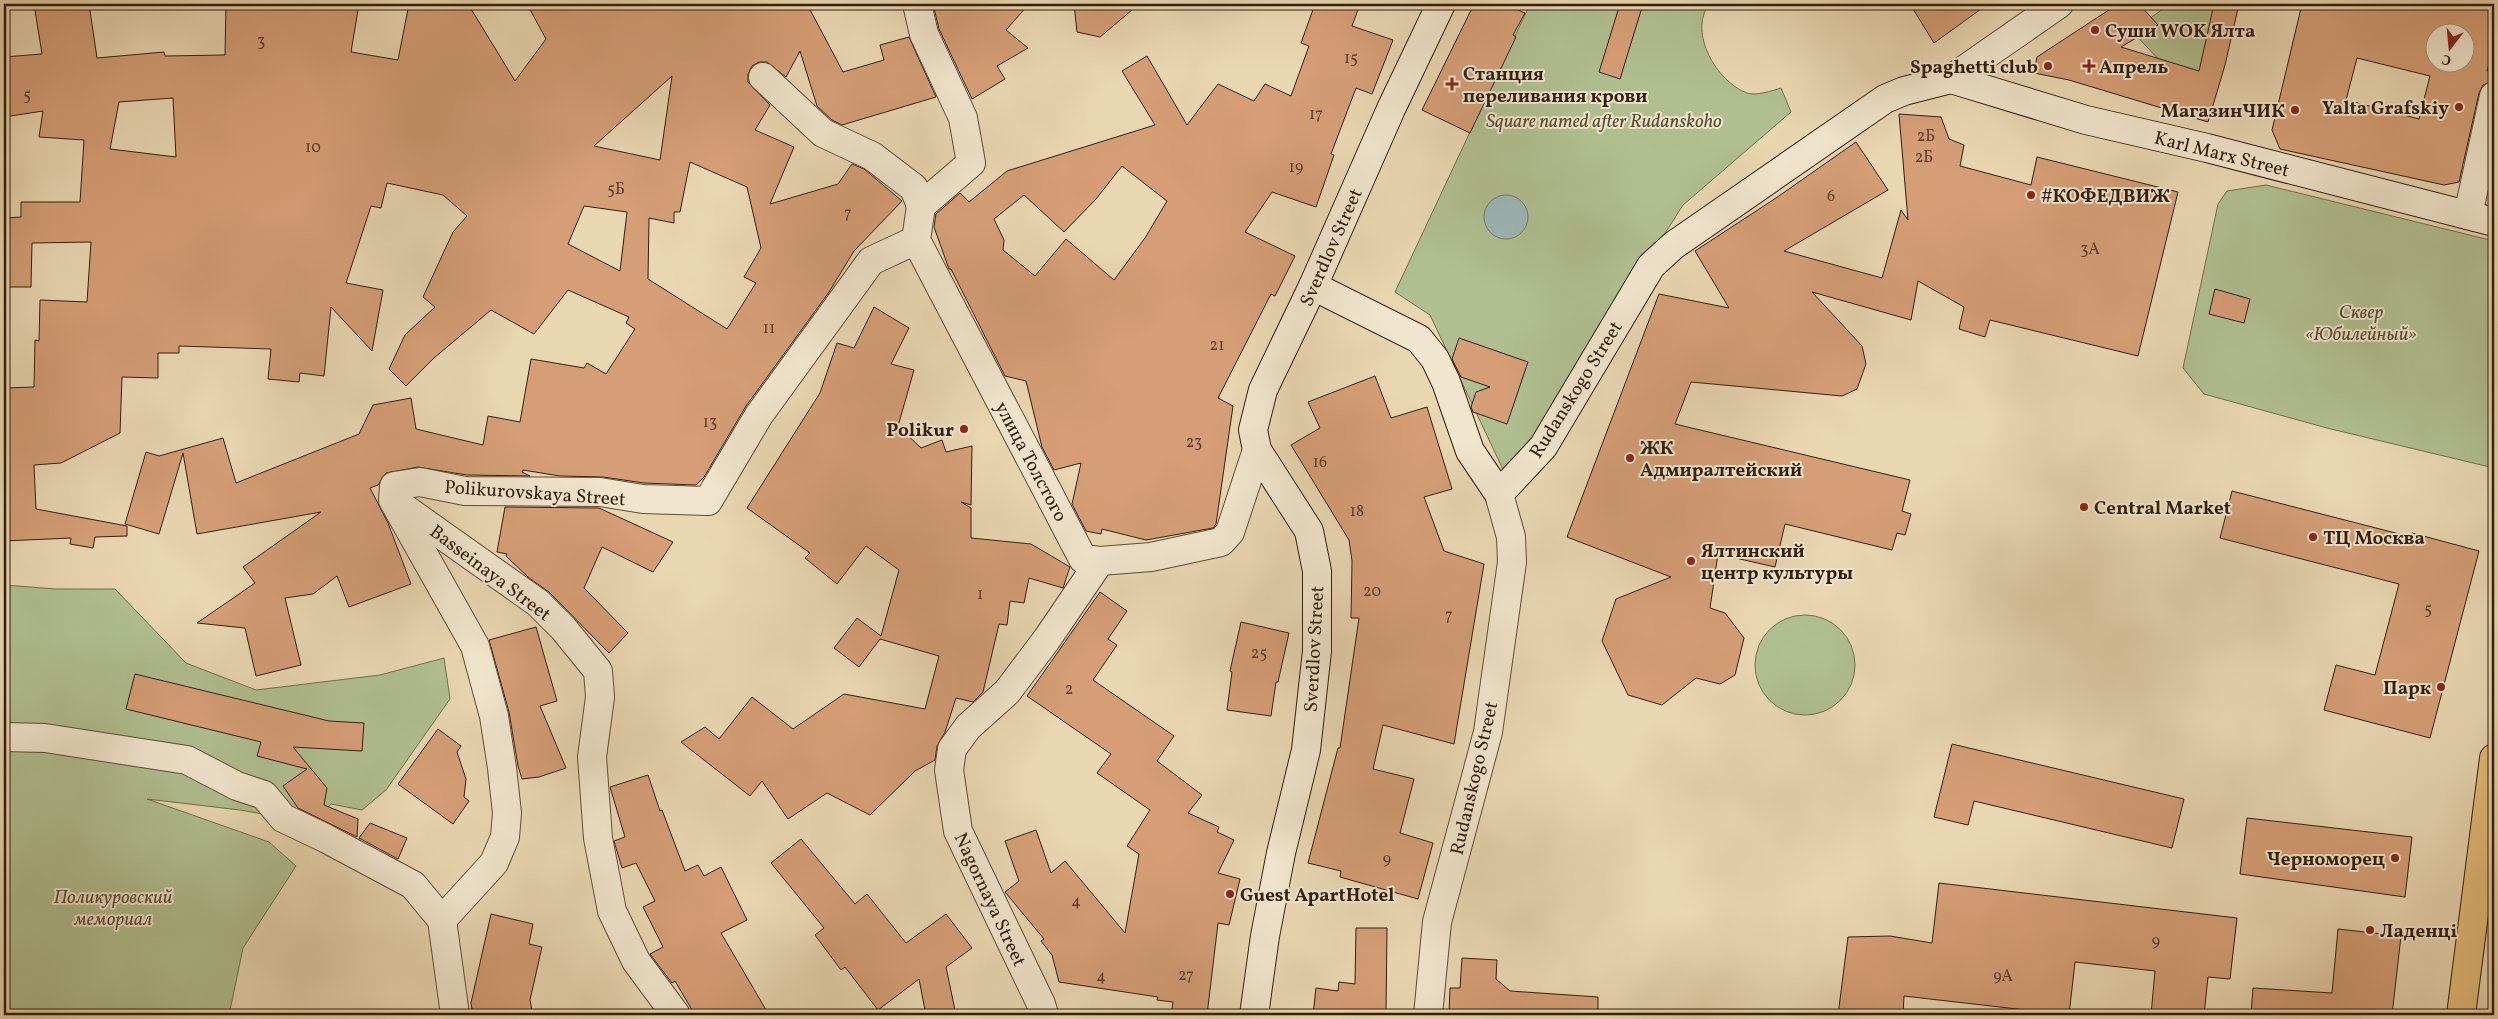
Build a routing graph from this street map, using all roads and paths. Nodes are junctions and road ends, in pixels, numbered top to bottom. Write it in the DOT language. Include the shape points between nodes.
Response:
graph roads {
  1 [pos="917,4"];
  2 [pos="1441,4"];
  3 [pos="2059,4"];
  4 [pos="763,77"];
  5 [pos="1951,78"];
  6 [pos="2494,96"];
  7 [pos="921,206"];
  8 [pos="2468,215"];
  9 [pos="2494,222"];
  10 [pos="916,240"];
  11 [pos="1313,286"];
  12 [pos="1256,450"];
  13 [pos="1498,494"];
  14 [pos="393,500"];
  15 [pos="1100,561"];
  16 [pos="4,737"];
  17 [pos="2494,758"];
  18 [pos="442,920"];
  19 [pos="455,1015"];
  20 [pos="676,1015"];
  21 [pos="1044,1015"];
  22 [pos="1254,1015"];
  23 [pos="1428,1015"];
  24 [pos="2461,1015"];
  1 -- 7 [label="street" via="924,34 963,118 971,163"];
  2 -- 11 [label="street, Sverdlov Street"];
  3 -- 5 [label="street, Rudanskogo Street"];
  4 -- 7 [label="street" via="823,133 872,156 914,188"];
  5 -- 8 [label="street, Karl Marx Street" via="2086,120"];
  5 -- 13 [label="street, Rudanskogo Street" via="1904,91 1885,100 1674,244 1651,266 1543,446"];
  6 -- 8 [label="street"];
  7 -- 10 [label="street"];
  8 -- 9 [label="street, Karl Marx Street"];
  10 -- 14 [label="street, Polikurovskaya Street" via="871,261 759,414 708,501 643,499 600,492 465,492 420,482 394,486"];
  10 -- 15 [label="street, улица Толстого" via="1083,559"];
  11 -- 12 [label="street, Sverdlov Street" via="1263,390 1253,430"];
  11 -- 13 [label="street" via="1419,339 1435,359 1446,382 1470,451"];
  12 -- 15 [label="street, улица Толстого" via="1230,532 1221,542 1151,557"];
  12 -- 22 [label="street, Sverdlov Street" via="1309,530 1317,571 1317,642 1306,750 1281,853"];
  13 -- 23 [label="street, Rudanskogo Street" via="1511,537 1512,562 1488,732 1437,922"];
  14 -- 18 [label="street" via="475,646 494,716 502,768 507,813 505,837 494,863"];
  14 -- 20 [label="street, Basseinaya Street" via="538,603 598,671 600,697 592,757 598,838 612,911 636,961"];
  15 -- 21 [label="street, Nagornaya Street" via="1007,692 968,727 952,750 949,770 958,831"];
  16 -- 18 [label="street" via="44,738 187,760 237,786 264,795 282,818 412,885"];
  17 -- 24 [label="main road"];
  18 -- 19 [label="street"];
}
